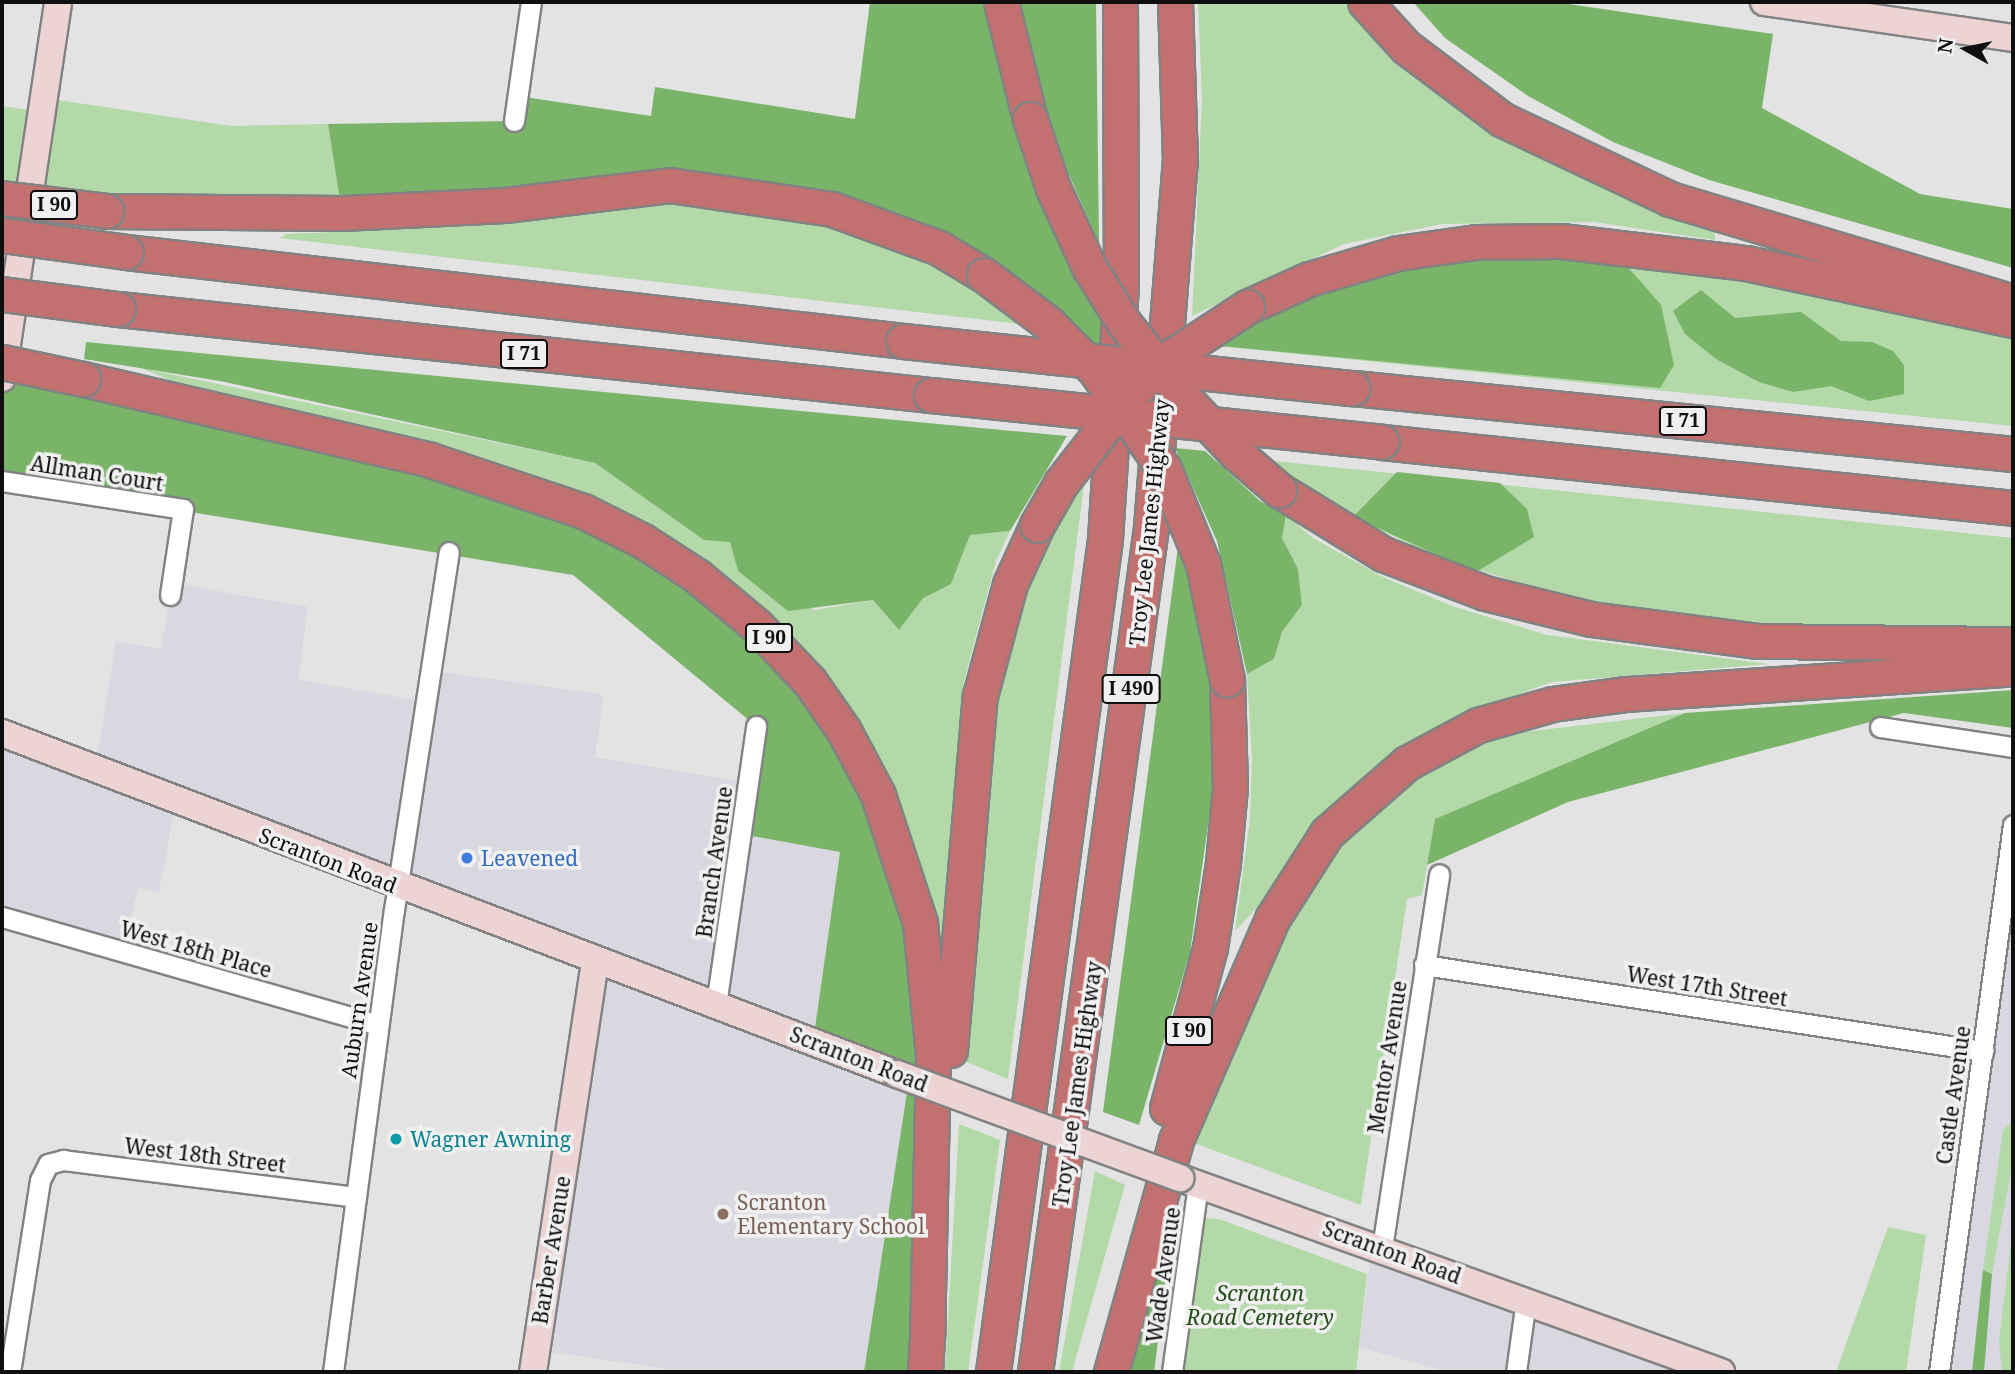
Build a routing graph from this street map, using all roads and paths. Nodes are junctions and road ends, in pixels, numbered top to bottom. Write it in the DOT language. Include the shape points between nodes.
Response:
graph roads {
  1 [pos="58,2"];
  2 [pos="531,2"];
  3 [pos="1001,2"];
  4 [pos="1120,2"];
  5 [pos="1175,2"];
  6 [pos="1365,2"];
  7 [pos="1764,2"];
  8 [pos="2013,38"];
  9 [pos="514,121"];
  10 [pos="2,198"];
  11 [pos="2,235"];
  12 [pos="2,293"];
  13 [pos="2013,302"];
  14 [pos="2013,320"];
  15 [pos="2,362"];
  16 [pos="2,378"];
  17 [pos="2013,454"];
  18 [pos="2,481"];
  19 [pos="2013,508"];
  20 [pos="449,552"];
  21 [pos="170,595"];
  22 [pos="2013,644"];
  23 [pos="2013,668"];
  24 [pos="756,726"];
  25 [pos="1880,727"];
  26 [pos="2,733"];
  27 [pos="2013,747"];
  28 [pos="2013,825"];
  29 [pos="1439,874"];
  30 [pos="398,887"];
  31 [pos="2,917"];
  32 [pos="595,962"];
  33 [pos="1424,965"];
  34 [pos="716,1005"];
  35 [pos="378,1025"];
  36 [pos="1983,1051"];
  37 [pos="1189,1181"];
  38 [pos="356,1197"];
  39 [pos="1382,1248"];
  40 [pos="1526,1300"];
  41 [pos="926,1356"];
  42 [pos="10,1372"];
  43 [pos="332,1372"];
  44 [pos="533,1372"];
  45 [pos="993,1372"];
  46 [pos="1035,1372"];
  47 [pos="1090,1372"];
  48 [pos="1111,1372"];
  49 [pos="1172,1372"];
  50 [pos="1516,1372"];
  51 [pos="1721,1372"];
  52 [pos="1939,1372"];
  1 -- 16 [label="street"];
  2 -- 9 [label="street"];
  3 -- 22 [label="highway, bridge" via="1030,120 1053,188 1089,267 1124,323 1194,409 1279,490 1341,532 1394,559 1485,593 1591,620 1759,641"];
  4 -- 45 [label="highway, Troy Lee James Highway / I 490" via="1121,288 1105,539"];
  5 -- 46 [label="highway, Troy Lee James Highway / I 490" via="1180,161 1151,527"];
  6 -- 13 [label="highway" via="1406,47 1503,120 1670,200"];
  7 -- 8 [label="street"];
  10 -- 47 [label="highway, I 90, bridge" via="173,215 355,212 505,205 670,185 832,209 939,248 984,275 1048,323 1095,370 1164,469 1203,564 1227,680 1230,788 1210,947"];
  11 -- 17 [label="highway, I 71, bridge" via="903,341"];
  12 -- 19 [label="highway, I 71, bridge" via="118,309"];
  14 -- 41 [label="highway, bridge" via="1746,262 1561,241 1476,242 1398,253 1309,279 1247,307 1172,356 1131,393 1061,484 1037,525 1010,584 979,696"];
  15 -- 41 [label="highway, I 90, bridge" via="430,460 583,511 643,541 697,576 757,625 810,682 844,731 878,795 920,923 933,1056"];
  18 -- 21 [label="street, Allman Court" via="183,509"];
  20 -- 30 [label="street, Auburn Avenue"];
  23 -- 48 [label="highway" via="1626,694 1552,704 1478,725 1407,763 1327,833 1272,919 1176,1140"];
  24 -- 34 [label="street, Branch Avenue"];
  25 -- 27 [label="street"];
  26 -- 30 [label="street, Scranton Road"];
  28 -- 36 [label="street, Castle Avenue"];
  29 -- 33 [label="street, Mentor Avenue"];
  30 -- 32 [label="street, Scranton Road"];
  30 -- 35 [label="street, Auburn Avenue"];
  31 -- 35 [label="street, West 18th Place"];
  32 -- 34 [label="street, Scranton Road"];
  32 -- 44 [label="street, Barber Avenue"];
  33 -- 36 [label="street, West 17th Street"];
  33 -- 39 [label="street, Mentor Avenue"];
  34 -- 37 [label="street, Scranton Road, bridge"];
  35 -- 38 [label="street, Auburn Avenue"];
  36 -- 52 [label="street, Castle Avenue"];
  37 -- 39 [label="street, Scranton Road"];
  37 -- 49 [label="street, Wade Avenue"];
  38 -- 42 [label="street, West 18th Street" via="63,1160 48,1164 40,1180"];
  38 -- 43 [label="street, Auburn Avenue"];
  39 -- 40 [label="street, Scranton Road"];
  40 -- 50 [label="street"];
  40 -- 51 [label="street, Scranton Road"];
}
